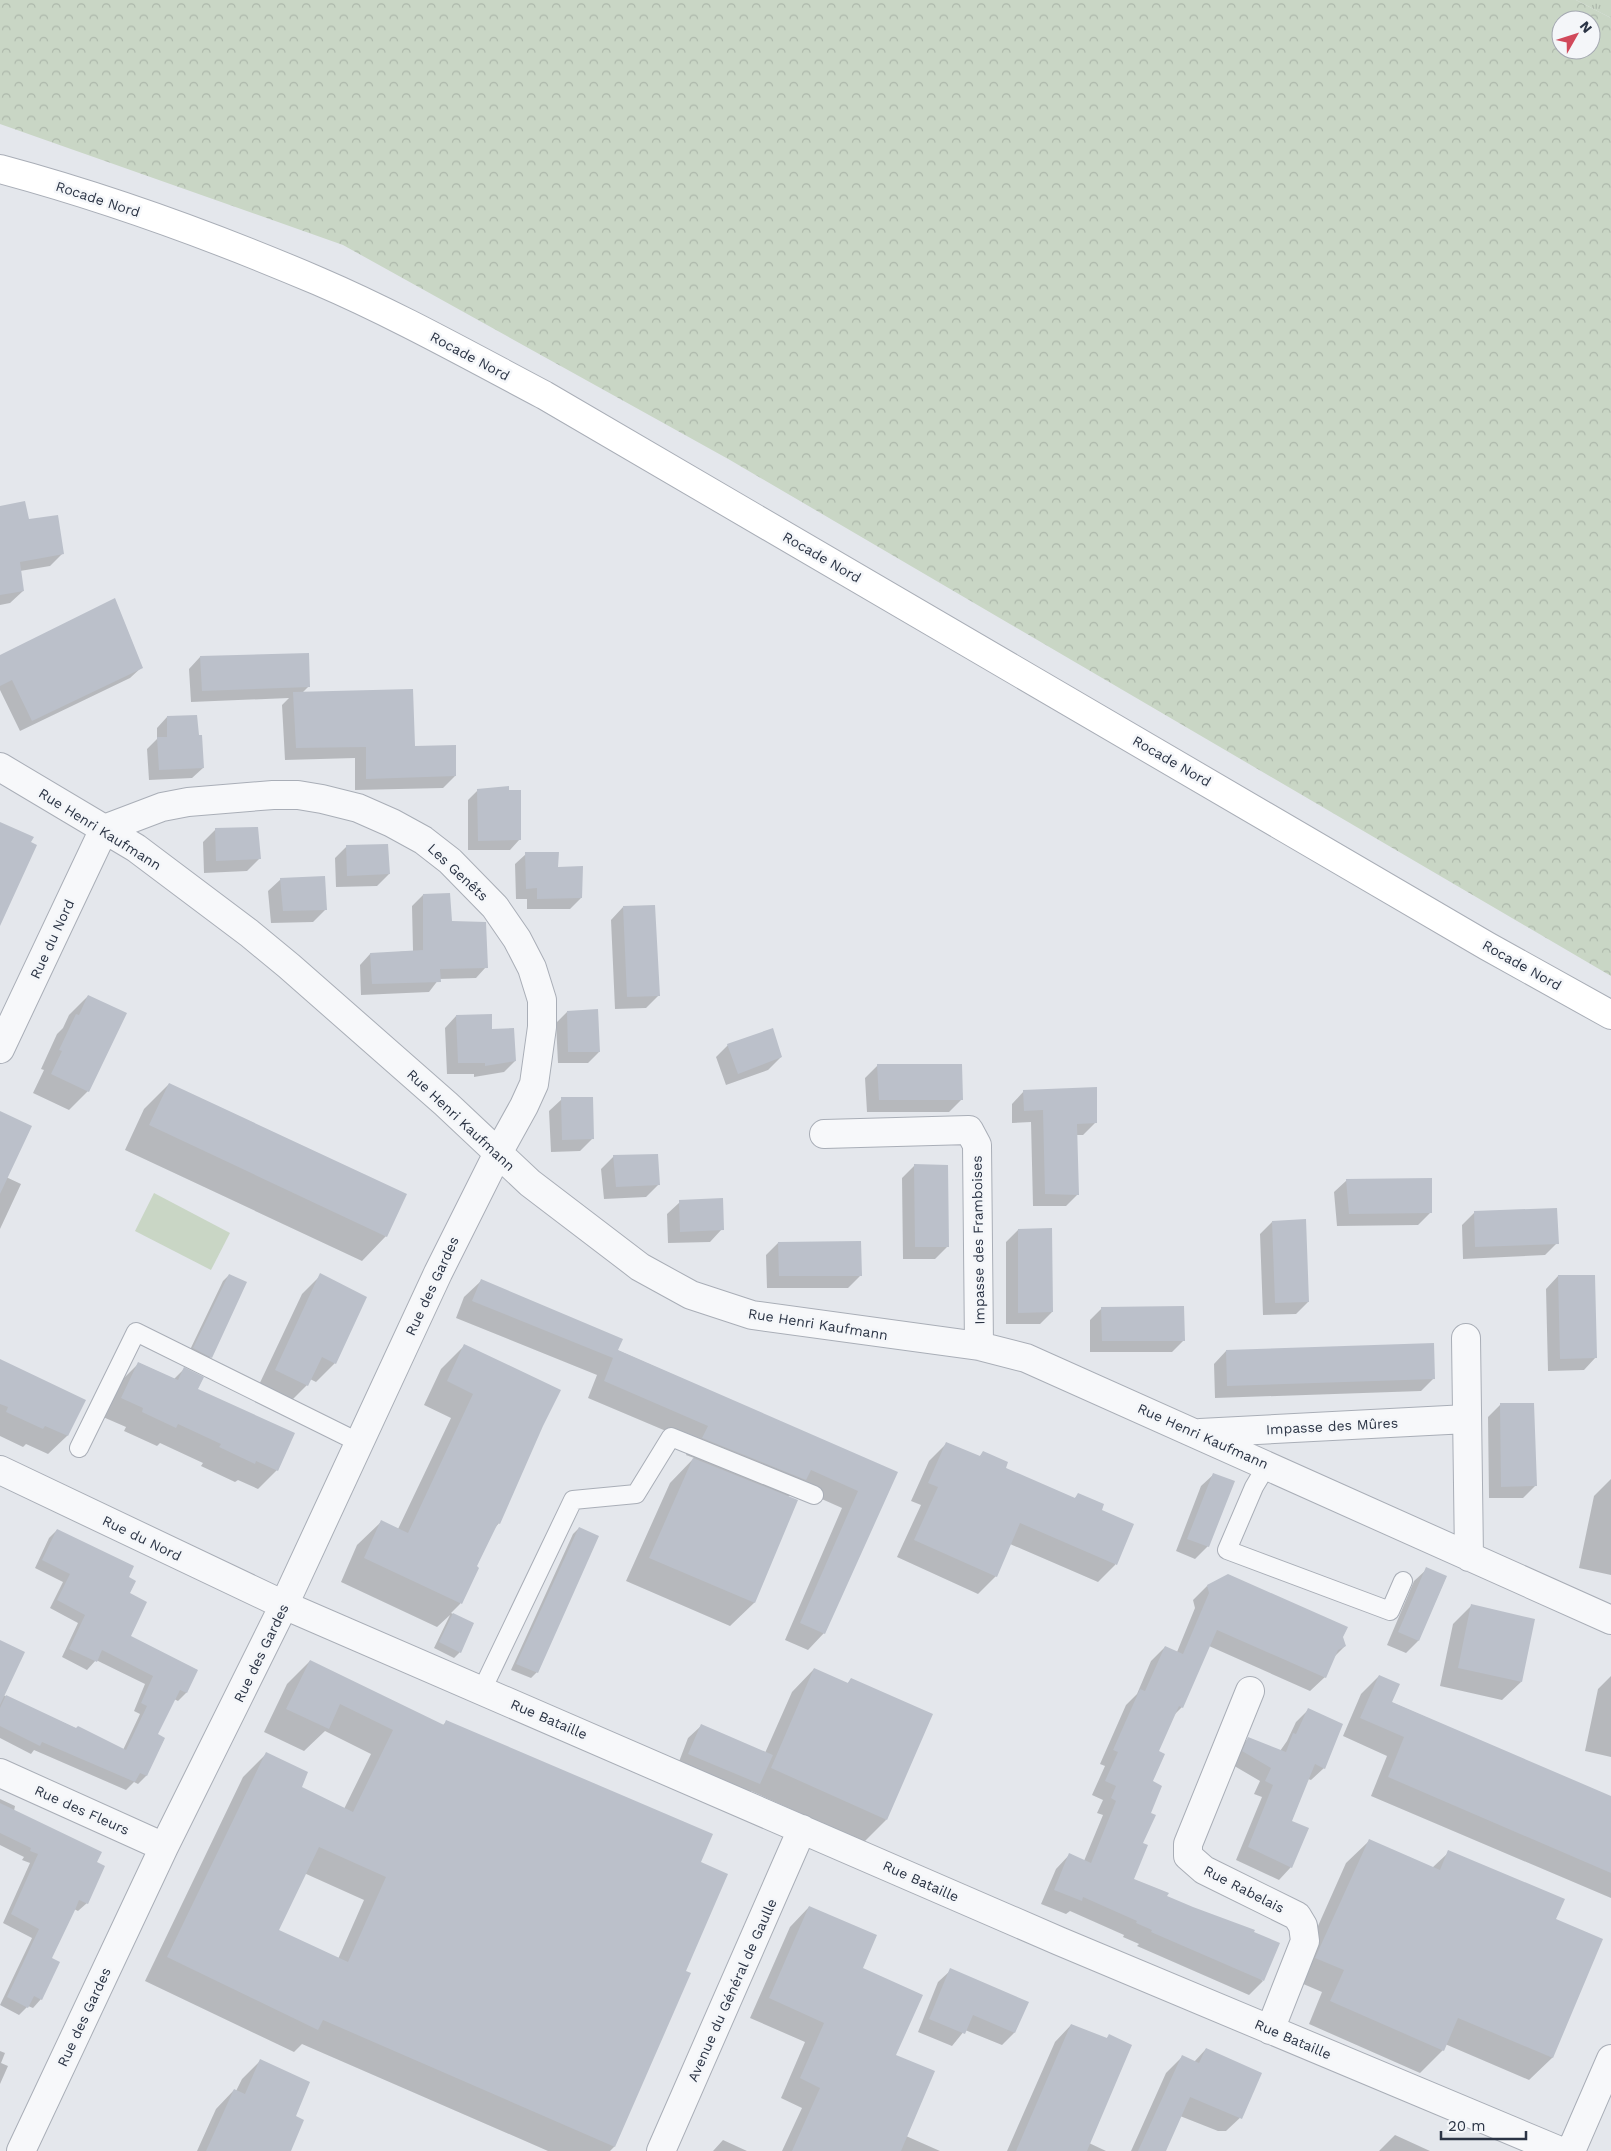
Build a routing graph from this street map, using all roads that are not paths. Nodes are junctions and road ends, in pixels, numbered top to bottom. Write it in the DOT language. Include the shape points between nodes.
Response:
graph roads {
  1 [pos="0,169"];
  2 [pos="0,767"];
  3 [pos="104,829"];
  4 [pos="1611,1015"];
  5 [pos="0,1049"];
  6 [pos="824,1134"];
  7 [pos="498,1153"];
  8 [pos="1466,1338"];
  9 [pos="979,1346"];
  10 [pos="1467,1420"];
  11 [pos="1196,1433"];
  12 [pos="360,1443"];
  13 [pos="79,1448"];
  14 [pos="1267,1465"];
  15 [pos="0,1470"];
  16 [pos="814,1495"];
  17 [pos="1469,1556"];
  18 [pos="1403,1581"];
  19 [pos="284,1605"];
  20 [pos="1611,1620"];
  21 [pos="482,1690"];
  22 [pos="1250,1691"];
  23 [pos="0,1773"];
  24 [pos="802,1829"];
  25 [pos="164,1847"];
  26 [pos="1270,2030"];
  27 [pos="1611,2059"];
  28 [pos="21,2151"];
  29 [pos="661,2151"];
  30 [pos="1560,2151"];
  31 [pos="1571,2151"];
  1 -- 4 [label="main road, Rocade Nord" via="138,211 318,281 494,368"];
  2 -- 3 [label="street, Rue Henri Kaufmann"];
  3 -- 5 [label="street, Rue du Nord"];
  3 -- 7 [label="street, Rue Henri Kaufmann" via="163,867 290,966"];
  3 -- 7 [label="street, Les Genêts" via="162,807 188,802 298,795 358,808 423,840 450,861 495,907 517,939 532,968 542,1000 541,1037 534,1084"];
  6 -- 9 [label="street, Impasse des Framboises" via="969,1130 977,1145"];
  7 -- 9 [label="street, Rue Henri Kaufmann" via="530,1183 640,1267 691,1296 752,1315"];
  7 -- 12 [label="street, Rue des Gardes" via="438,1273"];
  8 -- 10 [label="street"];
  9 -- 11 [label="street, Rue Henri Kaufmann" via="1026,1358"];
  10 -- 11 [label="street, Impasse des Mûres"];
  10 -- 17 [label="street"];
  11 -- 14 [label="street, Rue Henri Kaufmann"];
  12 -- 13 [label="lane" via="136,1332"];
  12 -- 19 [label="street, Rue des Gardes"];
  14 -- 17 [label="street, Rue Henri Kaufmann"];
  14 -- 18 [label="lane" via="1227,1550 1390,1611"];
  15 -- 19 [label="street, Rue du Nord"];
  16 -- 21 [label="lane" via="671,1436 636,1494 572,1500"];
  17 -- 20 [label="street, Rue Henri Kaufmann"];
  19 -- 21 [label="street, Rue Bataille"];
  19 -- 25 [label="street, Rue des Gardes"];
  21 -- 24 [label="street, Rue Bataille"];
  22 -- 26 [label="street, Rue Rabelais" via="1188,1844 1188,1856 1204,1870 1297,1916 1303,1926 1305,1941"];
  23 -- 25 [label="street, Rue des Fleurs"];
  24 -- 26 [label="street, Rue Bataille"];
  24 -- 29 [label="street, Avenue du Général de Gaulle"];
  25 -- 28 [label="street, Rue des Gardes"];
  26 -- 30 [label="street, Rue Bataille"];
  27 -- 31 [label="street"];
}
